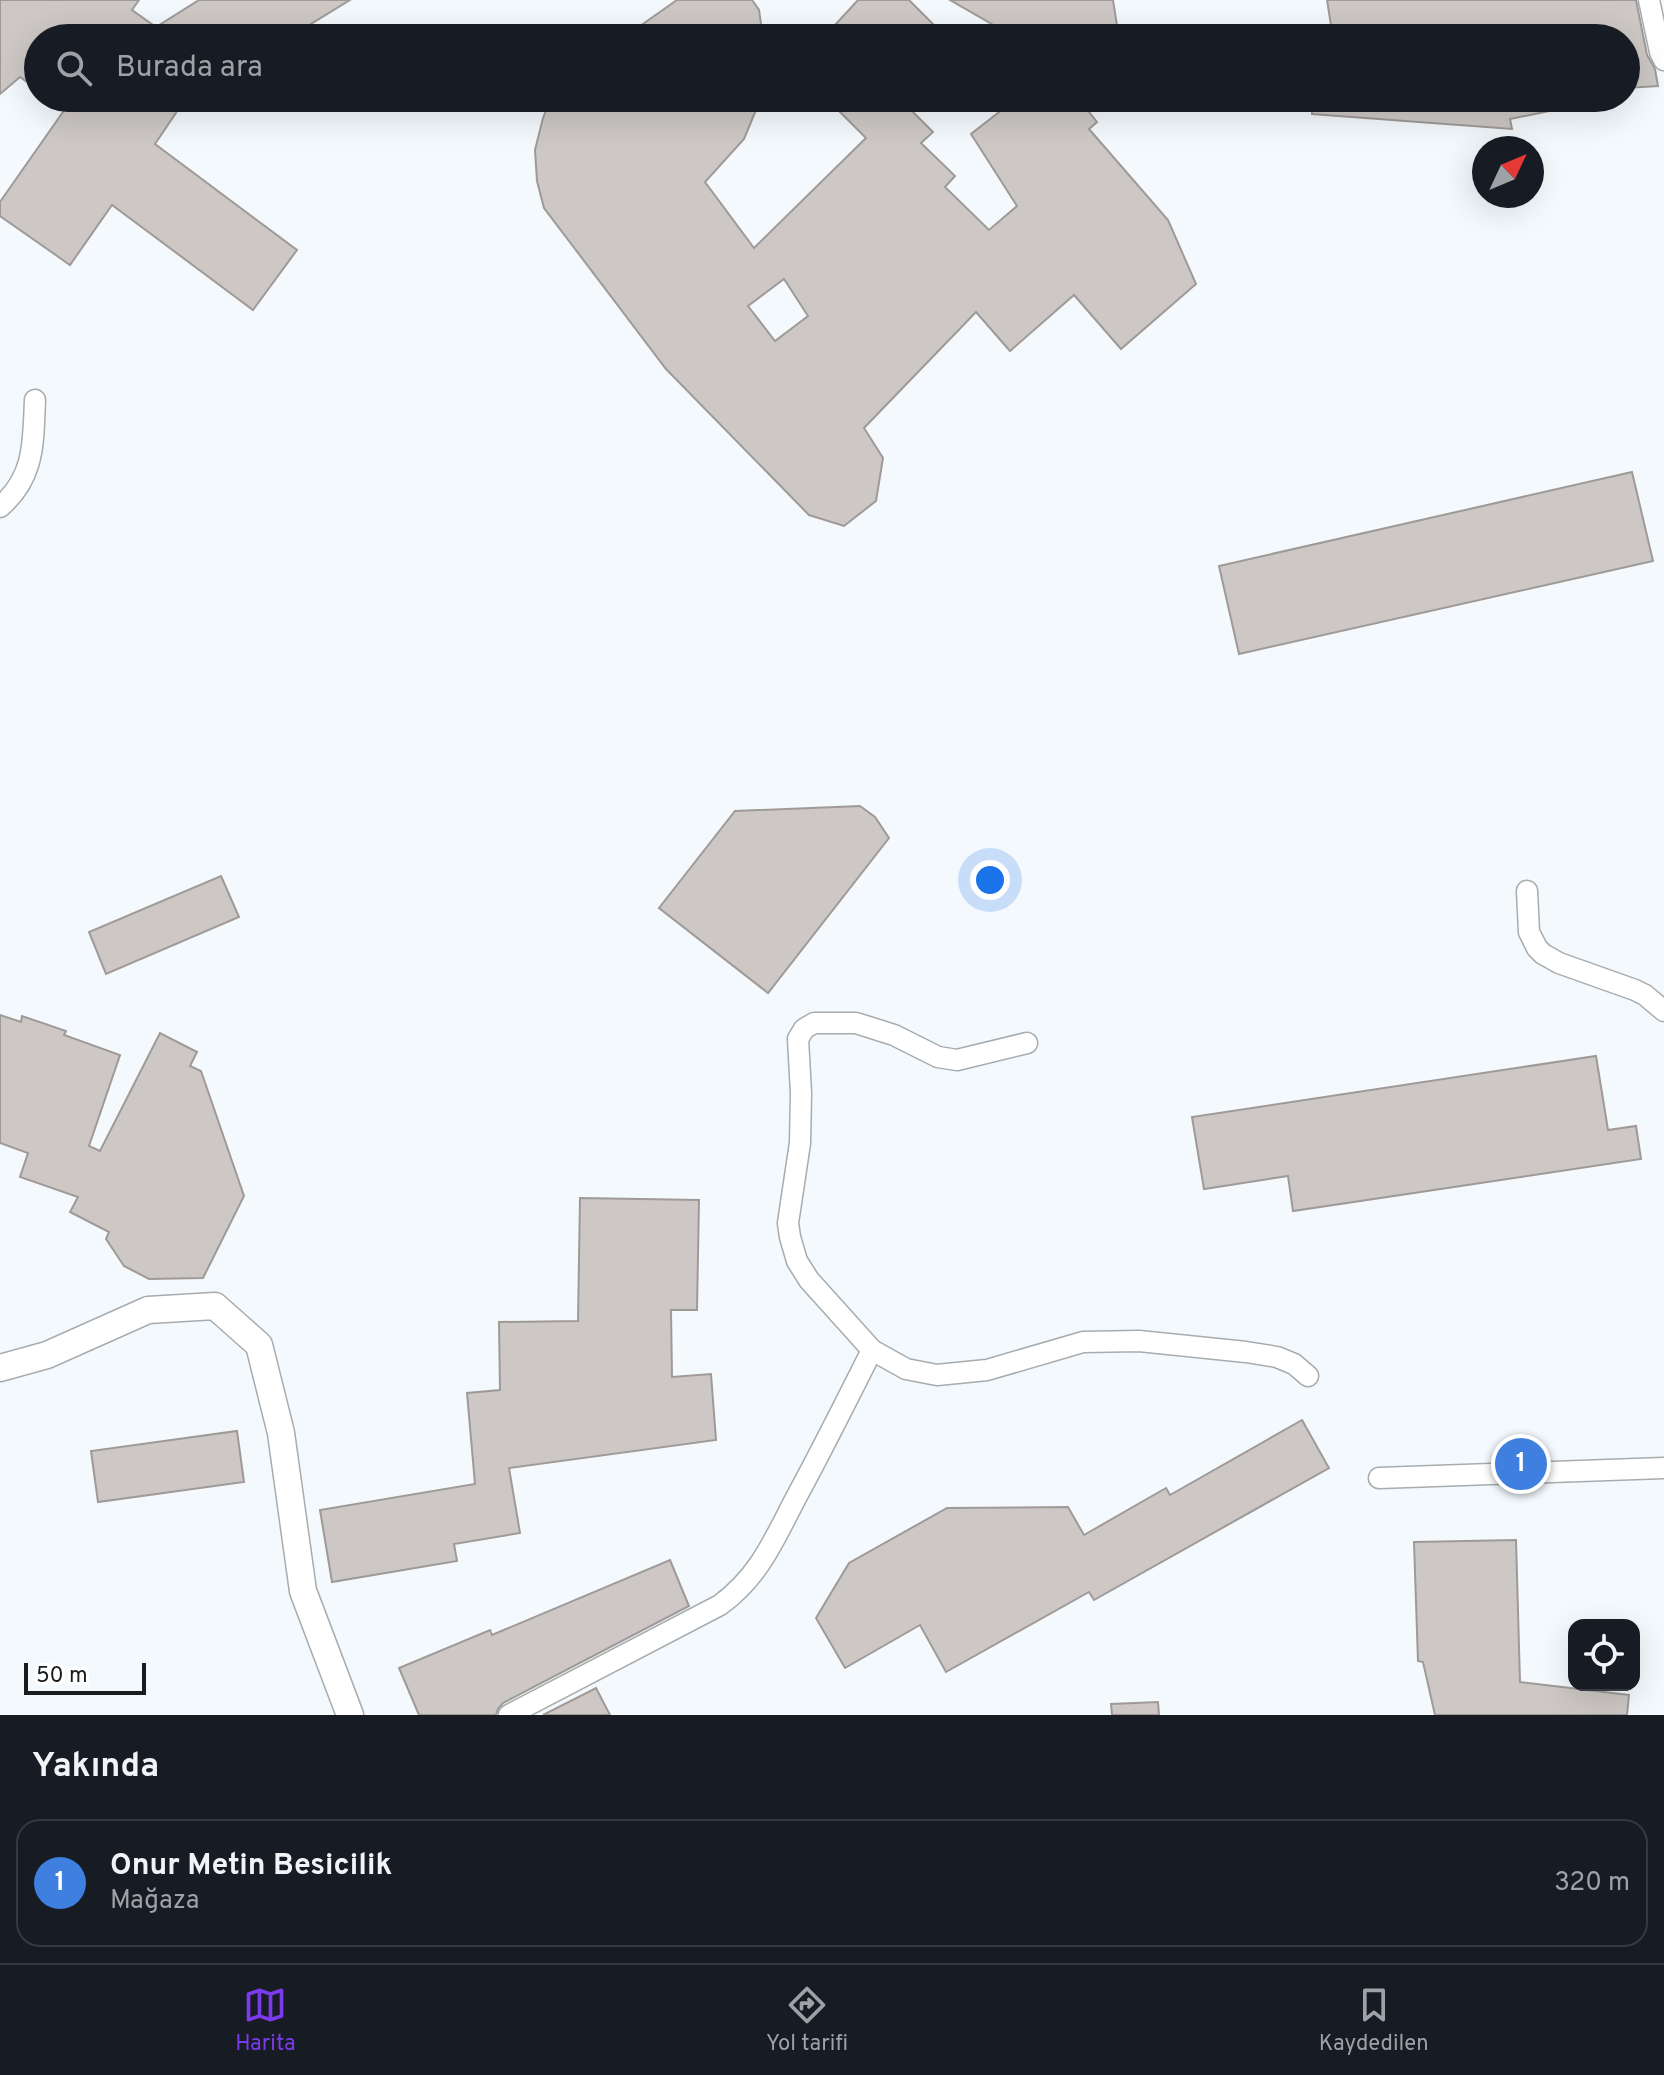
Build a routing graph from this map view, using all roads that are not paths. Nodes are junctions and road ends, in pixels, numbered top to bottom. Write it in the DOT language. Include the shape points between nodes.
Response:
graph roads {
  1 [pos="1649,0"];
  2 [pos="1664,60"];
  3 [pos="35,400"];
  4 [pos="0,507"];
  5 [pos="1527,891"];
  6 [pos="1664,1011"];
  7 [pos="1027,1043"];
  8 [pos="872,1350"];
  9 [pos="0,1368"];
  10 [pos="1308,1376"];
  11 [pos="1664,1468"];
  12 [pos="1379,1478"];
  13 [pos="350,1715"];
  14 [pos="509,1715"];
  1 -- 2 [label="street"];
  3 -- 4 [label="street" via="29,467"];
  5 -- 6 [label="street" via="1529,932 1543,954 1635,990"];
  7 -- 8 [label="street" via="957,1060 856,1023 814,1023 800,1034 800,1143 790,1237 809,1280"];
  8 -- 10 [label="street" via="906,1369 937,1375 987,1370 1083,1342 1139,1341 1277,1357"];
  8 -- 14 [label="street" via="747,1582 720,1605"];
  9 -- 13 [label="main road" via="47,1355 148,1310 215,1306 259,1345 281,1433 303,1591"];
  11 -- 12 [label="street"];
}
